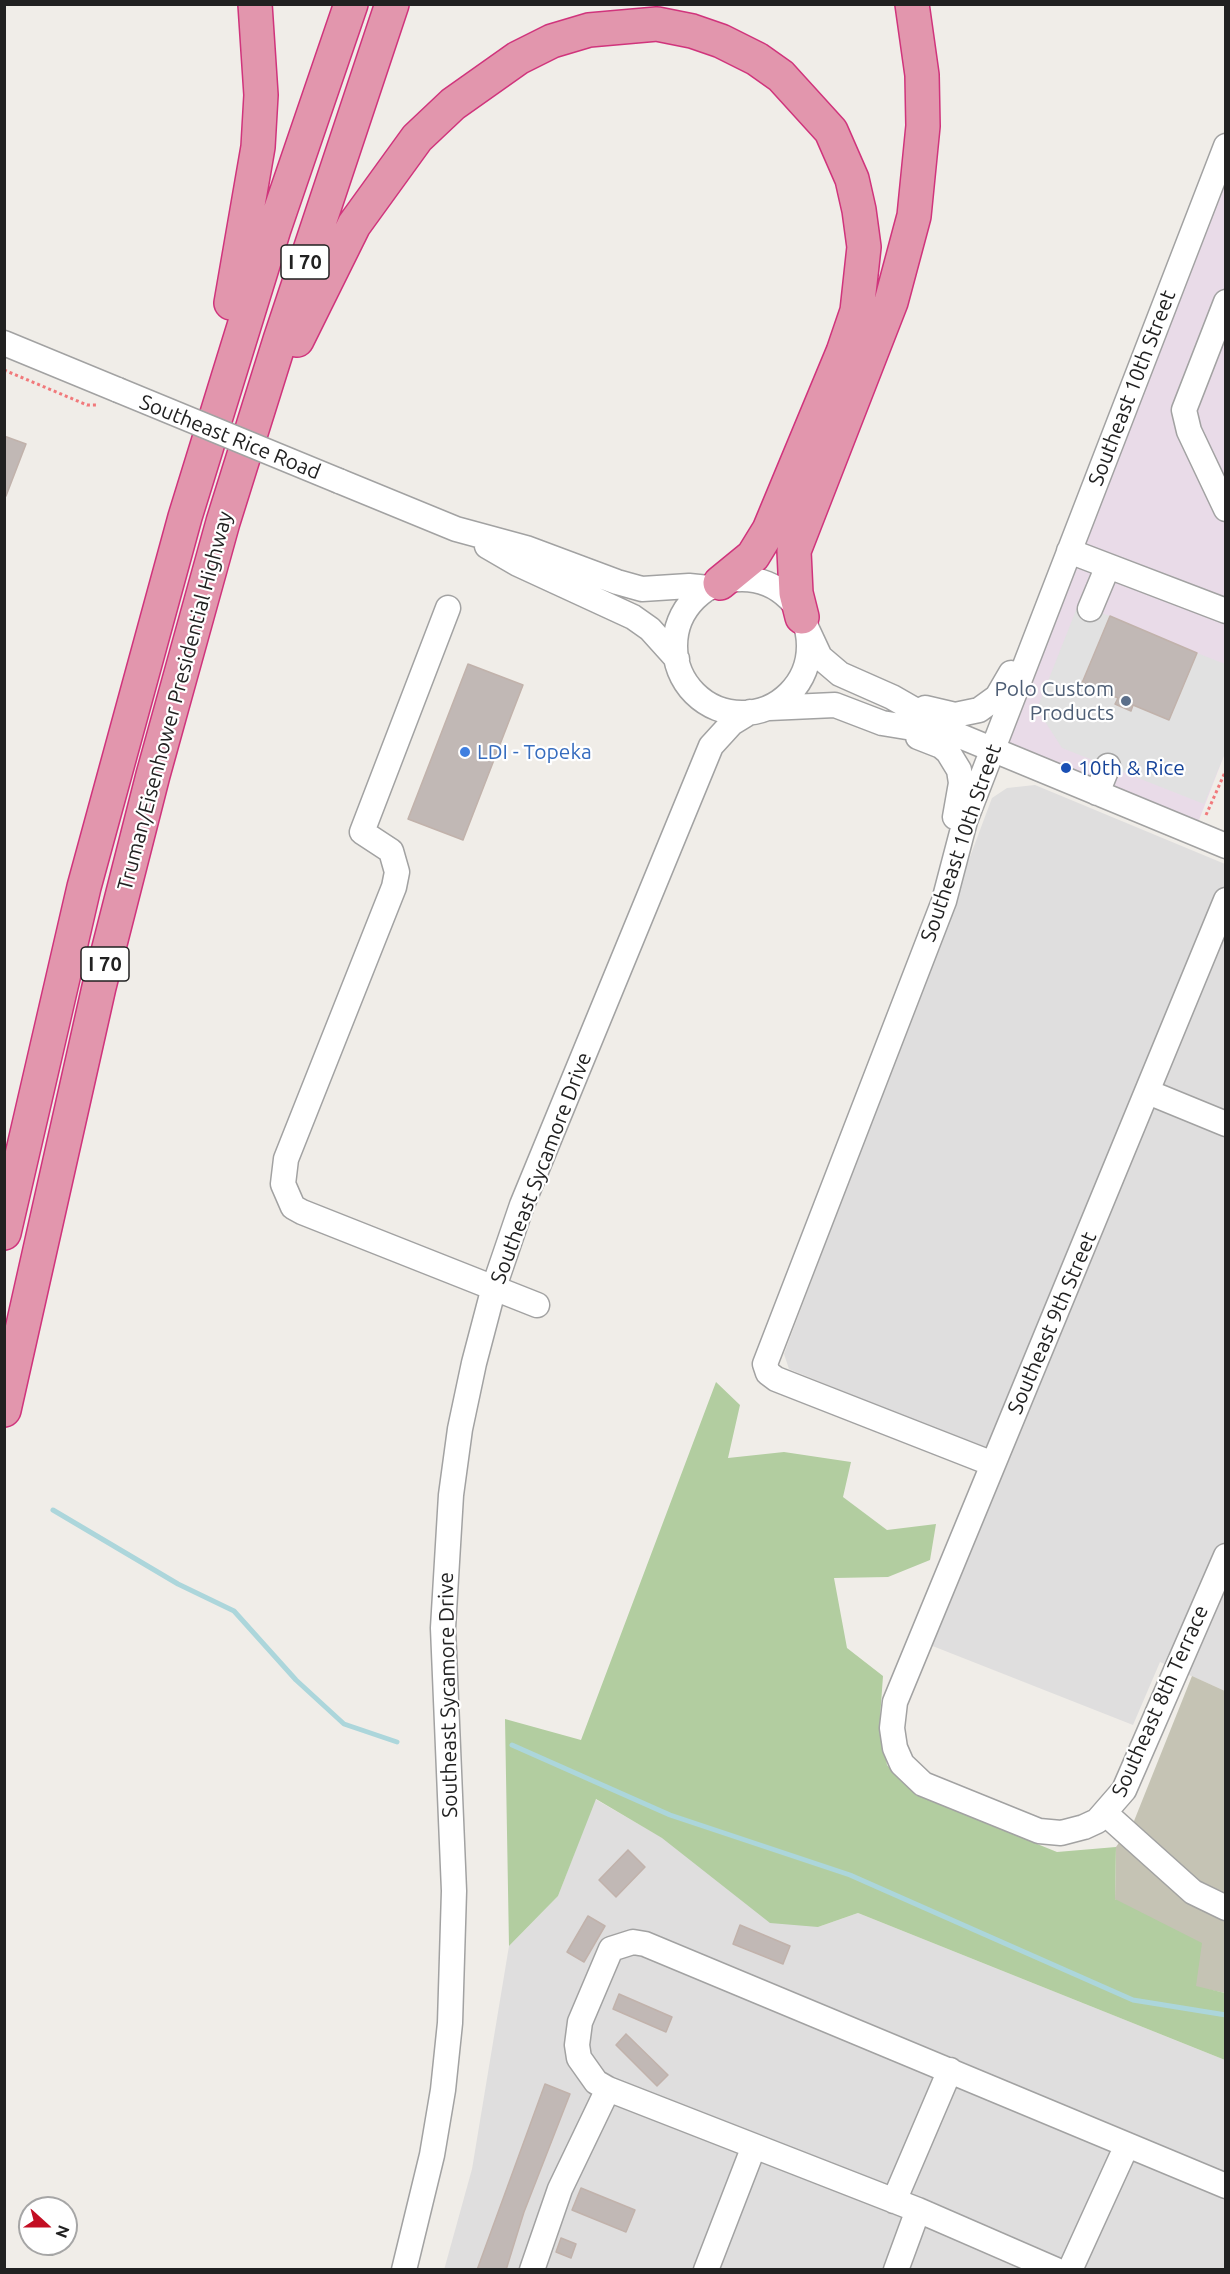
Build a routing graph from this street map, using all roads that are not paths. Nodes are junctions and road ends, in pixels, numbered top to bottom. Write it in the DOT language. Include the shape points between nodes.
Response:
graph roads {
  1 [pos="255,4"];
  2 [pos="351,4"];
  3 [pos="392,4"];
  4 [pos="912,4"];
  5 [pos="1226,146"];
  6 [pos="1226,302"];
  7 [pos="4,343"];
  8 [pos="1226,509"];
  9 [pos="185,517"];
  10 [pos="223,522"];
  11 [pos="456,529"];
  12 [pos="1069,550"];
  13 [pos="1108,566"];
  14 [pos="714,586"];
  15 [pos="448,608"];
  16 [pos="1224,608"];
  17 [pos="1090,609"];
  18 [pos="1043,619"];
  19 [pos="804,622"];
  20 [pos="677,658"];
  21 [pos="892,697"];
  22 [pos="758,710"];
  23 [pos="882,723"];
  24 [pos="960,736"];
  25 [pos="993,750"];
  26 [pos="1108,766"];
  27 [pos="1097,793"];
  28 [pos="1226,846"];
  29 [pos="954,863"];
  30 [pos="1226,900"];
  31 [pos="1148,1092"];
  32 [pos="1226,1124"];
  33 [pos="4,1233"];
  34 [pos="494,1287"];
  35 [pos="537,1305"];
  36 [pos="4,1410"];
  37 [pos="993,1464"];
  38 [pos="1226,1556"];
  39 [pos="1106,1814"];
  40 [pos="1077,1830"];
  41 [pos="1226,1908"];
  42 [pos="950,2070"];
  43 [pos="608,2089"];
  44 [pos="1127,2145"];
  45 [pos="754,2146"];
  46 [pos="1226,2186"];
  47 [pos="894,2201"];
  48 [pos="918,2210"];
  49 [pos="404,2270"];
  50 [pos="532,2270"];
  51 [pos="706,2270"];
  52 [pos="896,2270"];
  53 [pos="1056,2270"];
  54 [pos="1070,2270"];
  1 -- 9 [label="highway" via="261,95 258,147 235,287"];
  2 -- 9 [label="highway, Truman/Eisenhower Presidential Highway / I 70" via="274,229"];
  3 -- 10 [label="highway, Truman/Eisenhower Presidential Highway / I 70"];
  4 -- 19 [label="highway" via="921,64 923,126 914,216 891,302 794,551 796,593"];
  5 -- 12 [label="street, Southeast 10th Street"];
  6 -- 8 [label="street" via="1184,410 1189,431"];
  7 -- 11 [label="street, Southeast Rice Road, bridge" via="112,398 339,481"];
  9 -- 33 [label="highway, Truman/Eisenhower Presidential Highway / I 70" via="84,887"];
  10 -- 14 [label="highway" via="290,353 349,235 375,192 417,138 485,79 552,41 589,30 657,24 721,41 757,59 782,76 804,99 831,131 842,155 859,210 864,247 857,311 769,530 753,556"];
  10 -- 36 [label="highway, Truman/Eisenhower Presidential Highway / I 70" via="102,976"];
  11 -- 14 [label="street, Southeast Rice Road" via="526,548 642,589"];
  11 -- 20 [label="street, Southeast Rice Road" via="518,564 633,617"];
  12 -- 13 [label="street"];
  12 -- 18 [label="street, Southeast 10th Street"];
  13 -- 16 [label="street"];
  13 -- 17 [label="street"];
  14 -- 19 [label="street" via="752,579 767,584 788,597"];
  14 -- 20 [label="street" via="684,613 676,635"];
  15 -- 34 [label="street" via="362,832 391,851 398,872 394,887 286,1159 283,1184 292,1207 302,1212"];
  18 -- 21 [label="street" via="997,697 979,710 945,714"];
  18 -- 25 [label="street, Southeast 10th Street"];
  19 -- 21 [label="street" via="820,657 830,668"];
  19 -- 22 [label="street" via="809,652 802,675 787,695"];
  20 -- 22 [label="street" via="688,685 709,704 736,713"];
  21 -- 24 [label="street"];
  22 -- 23 [label="street" via="835,705"];
  22 -- 34 [label="street, Southeast Sycamore Drive" via="732,723 711,746 522,1205"];
  23 -- 24 [label="street"];
  23 -- 29 [label="street" via="940,746 954,760 961,783 953,834"];
  24 -- 25 [label="street"];
  25 -- 27 [label="street"];
  25 -- 29 [label="street, Southeast 10th Street" via="965,821"];
  26 -- 27 [label="street"];
  27 -- 28 [label="street"];
  29 -- 37 [label="street, Southeast 10th Street" via="944,901 765,1364 776,1379"];
  30 -- 31 [label="street, Southeast 9th Street"];
  31 -- 32 [label="street"];
  31 -- 37 [label="street, Southeast 9th Street"];
  34 -- 35 [label="street"];
  34 -- 49 [label="street, Southeast Sycamore Drive" via="460,1429 451,1495 443,1628 454,1891 450,2023 432,2155"];
  37 -- 40 [label="street, Southeast 9th Street" via="896,1702 892,1728 895,1748 908,1771 924,1784 1039,1831"];
  38 -- 39 [label="street, Southeast 8th Terrace" via="1124,1790"];
  39 -- 40 [label="street, Southeast 8th Terrace"];
  39 -- 41 [label="street" via="1193,1892"];
  42 -- 43 [label="street" via="633,1942 611,1949 580,2022 579,2058 596,2082"];
  42 -- 44 [label="street"];
  42 -- 47 [label="street"];
  43 -- 45 [label="street"];
  43 -- 50 [label="street" via="560,2190"];
  44 -- 46 [label="street"];
  44 -- 54 [label="street"];
  45 -- 47 [label="street"];
  45 -- 51 [label="street"];
  47 -- 48 [label="street"];
  48 -- 52 [label="street"];
  48 -- 53 [label="street"];
}
